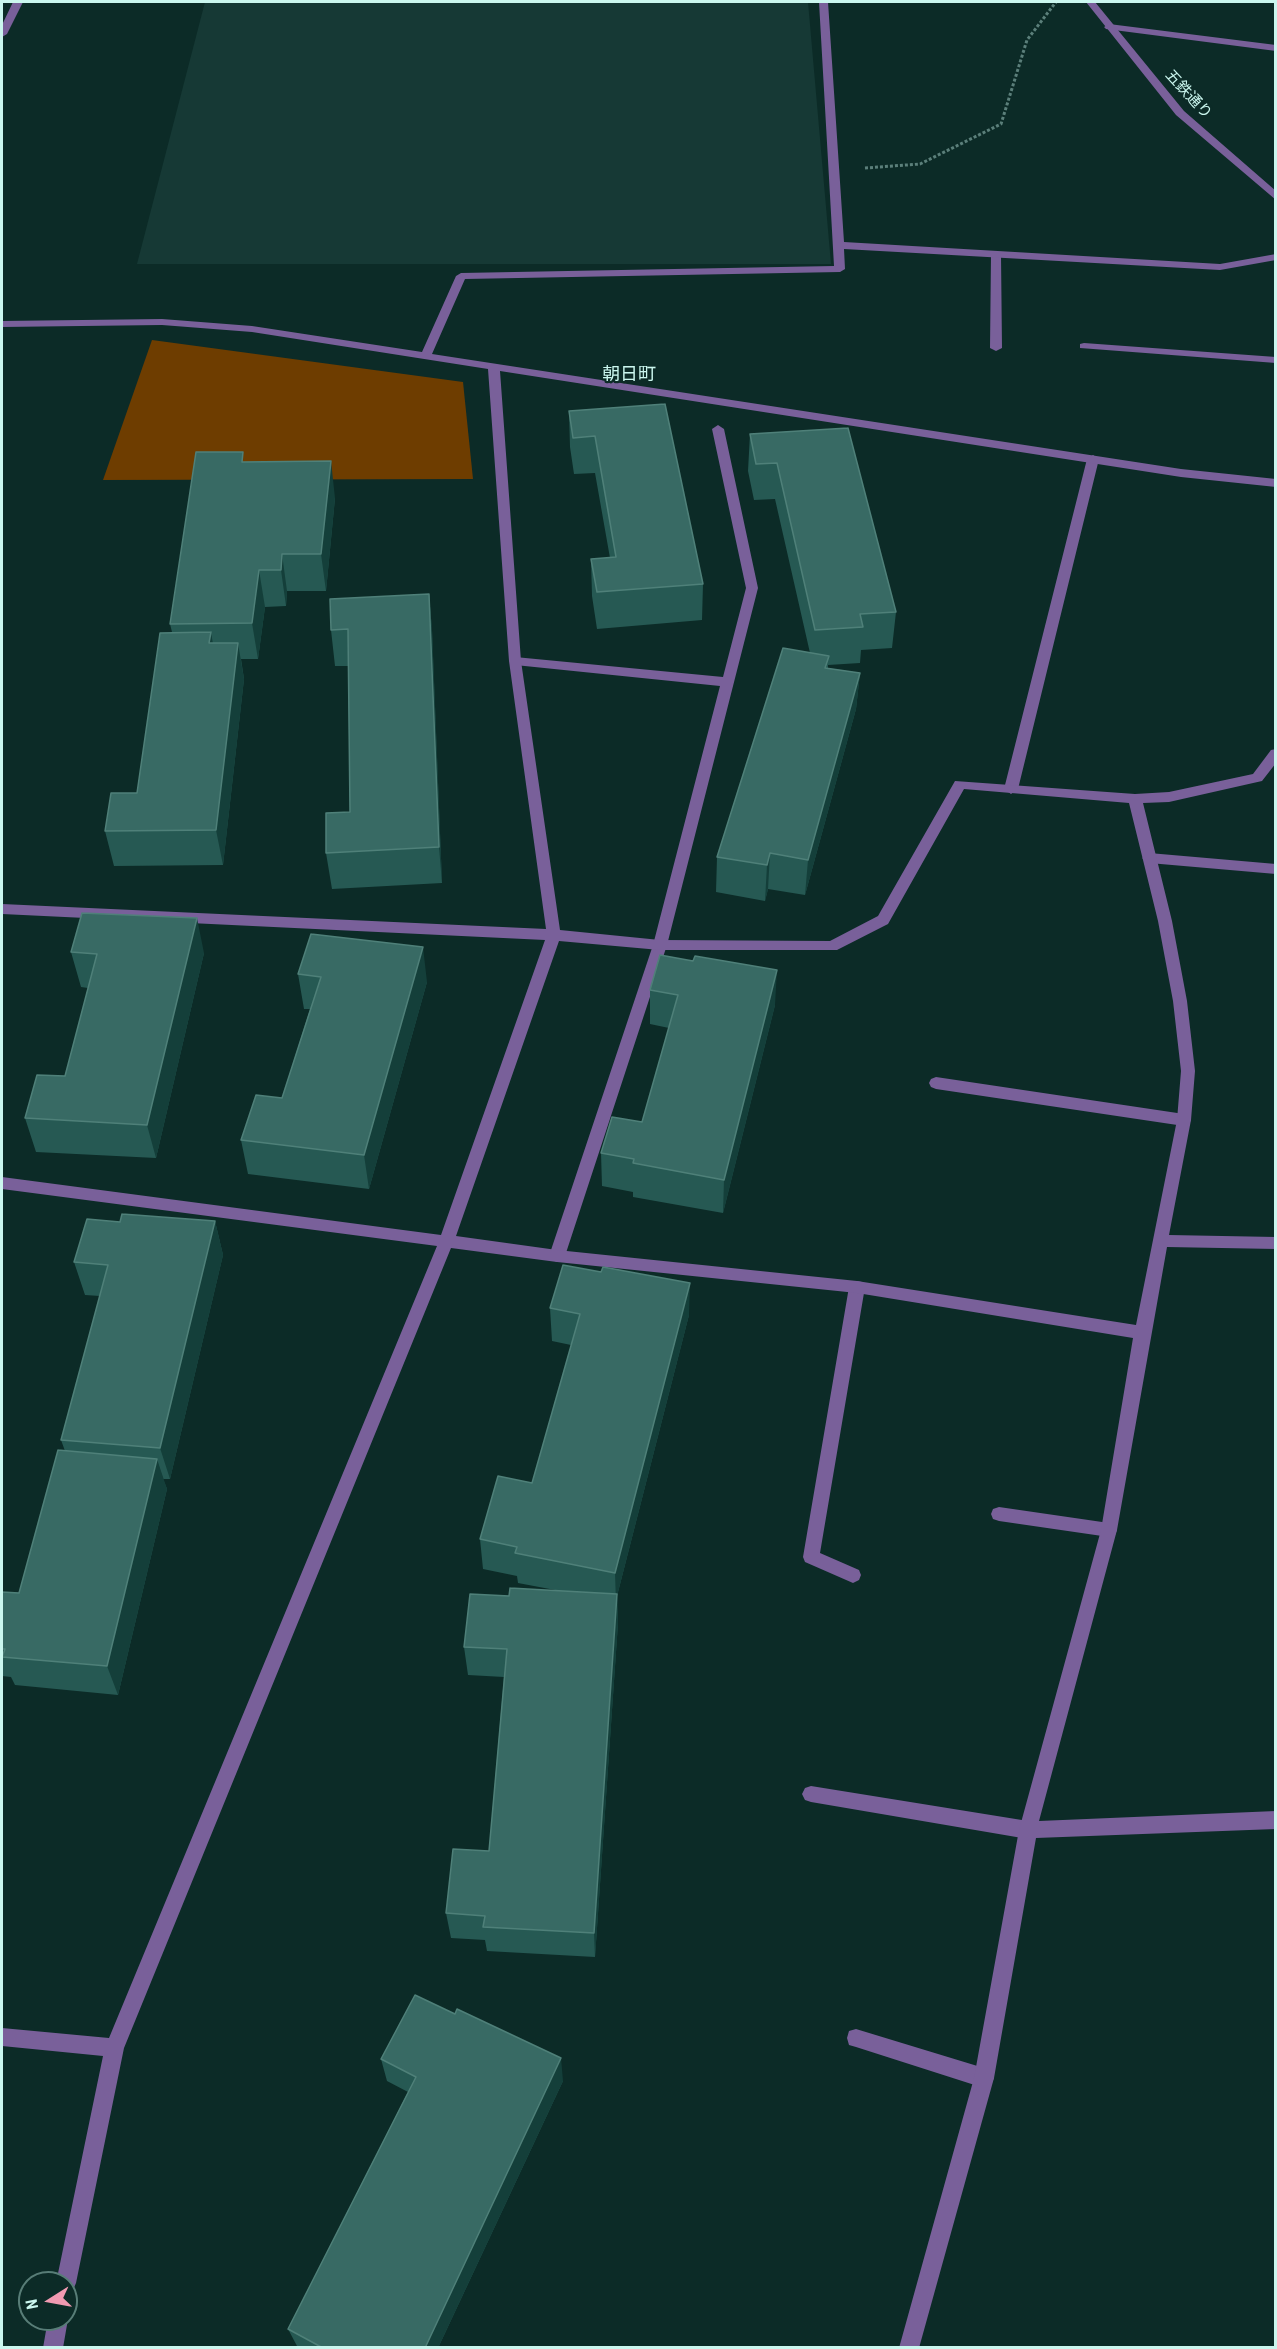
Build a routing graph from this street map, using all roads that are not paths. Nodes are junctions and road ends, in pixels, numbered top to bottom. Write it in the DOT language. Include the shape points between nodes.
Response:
graph roads {
  1 [pos="18,2"];
  2 [pos="823,2"];
  3 [pos="1090,2"];
  4 [pos="1109,27"];
  5 [pos="2,34"];
  6 [pos="1275,48"];
  7 [pos="1275,197"];
  8 [pos="838,245"];
  9 [pos="996,255"];
  10 [pos="1275,257"];
  11 [pos="2,324"];
  12 [pos="1084,345"];
  13 [pos="996,348"];
  14 [pos="425,357"];
  15 [pos="1275,360"];
  16 [pos="494,368"];
  17 [pos="718,429"];
  18 [pos="1093,459"];
  19 [pos="1275,483"];
  20 [pos="515,661"];
  21 [pos="727,682"];
  22 [pos="1275,753"];
  23 [pos="1011,789"];
  24 [pos="1135,799"];
  25 [pos="1149,858"];
  26 [pos="1275,869"];
  27 [pos="2,909"];
  28 [pos="554,935"];
  29 [pos="660,945"];
  30 [pos="936,1083"];
  31 [pos="1184,1120"];
  32 [pos="2,1183"];
  33 [pos="447,1240"];
  34 [pos="1161,1241"];
  35 [pos="1275,1243"];
  36 [pos="557,1256"];
  37 [pos="857,1287"];
  38 [pos="1142,1333"];
  39 [pos="999,1514"];
  40 [pos="1109,1530"];
  41 [pos="853,1575"];
  42 [pos="811,1794"];
  43 [pos="1275,1820"];
  44 [pos="1028,1830"];
  45 [pos="2,2037"];
  46 [pos="856,2038"];
  47 [pos="114,2048"];
  48 [pos="984,2078"];
  49 [pos="68,2271"];
  50 [pos="56,2331"];
  51 [pos="53,2348"];
  52 [pos="909,2348"];
  1 -- 5 [label="street"];
  2 -- 8 [label="street"];
  3 -- 4 [label="street, 五鉄通り"];
  4 -- 6 [label="street"];
  4 -- 7 [label="street, 五鉄通り" via="1180,113"];
  8 -- 9 [label="street"];
  8 -- 14 [label="street" via="840,269 461,276"];
  9 -- 10 [label="street" via="1220,267"];
  9 -- 13 [label="street"];
  11 -- 14 [label="street" via="162,322 252,329"];
  12 -- 15 [label="street"];
  14 -- 16 [label="street"];
  16 -- 18 [label="street"];
  16 -- 20 [label="street"];
  17 -- 21 [label="street" via="752,588"];
  18 -- 19 [label="street"];
  18 -- 23 [label="street"];
  20 -- 21 [label="street"];
  20 -- 28 [label="street"];
  21 -- 29 [label="street"];
  22 -- 24 [label="street" via="1257,778 1169,797"];
  23 -- 24 [label="street"];
  23 -- 29 [label="street" via="960,784 883,920 832,946"];
  24 -- 25 [label="street"];
  25 -- 26 [label="street"];
  25 -- 31 [label="street" via="1180,1001 1188,1071"];
  27 -- 28 [label="street"];
  28 -- 29 [label="street"];
  28 -- 33 [label="street"];
  29 -- 36 [label="street"];
  30 -- 31 [label="street"];
  31 -- 34 [label="street"];
  32 -- 33 [label="street"];
  33 -- 36 [label="street"];
  33 -- 47 [label="street"];
  34 -- 35 [label="street"];
  34 -- 38 [label="street"];
  36 -- 37 [label="street"];
  37 -- 38 [label="street"];
  37 -- 41 [label="street" via="811,1557"];
  38 -- 40 [label="street"];
  39 -- 40 [label="street"];
  40 -- 44 [label="street"];
  42 -- 44 [label="street"];
  43 -- 44 [label="street"];
  44 -- 48 [label="street"];
  45 -- 47 [label="street"];
  46 -- 48 [label="street"];
  47 -- 49 [label="street"];
  48 -- 52 [label="street"];
  50 -- 51 [label="street"];
}
